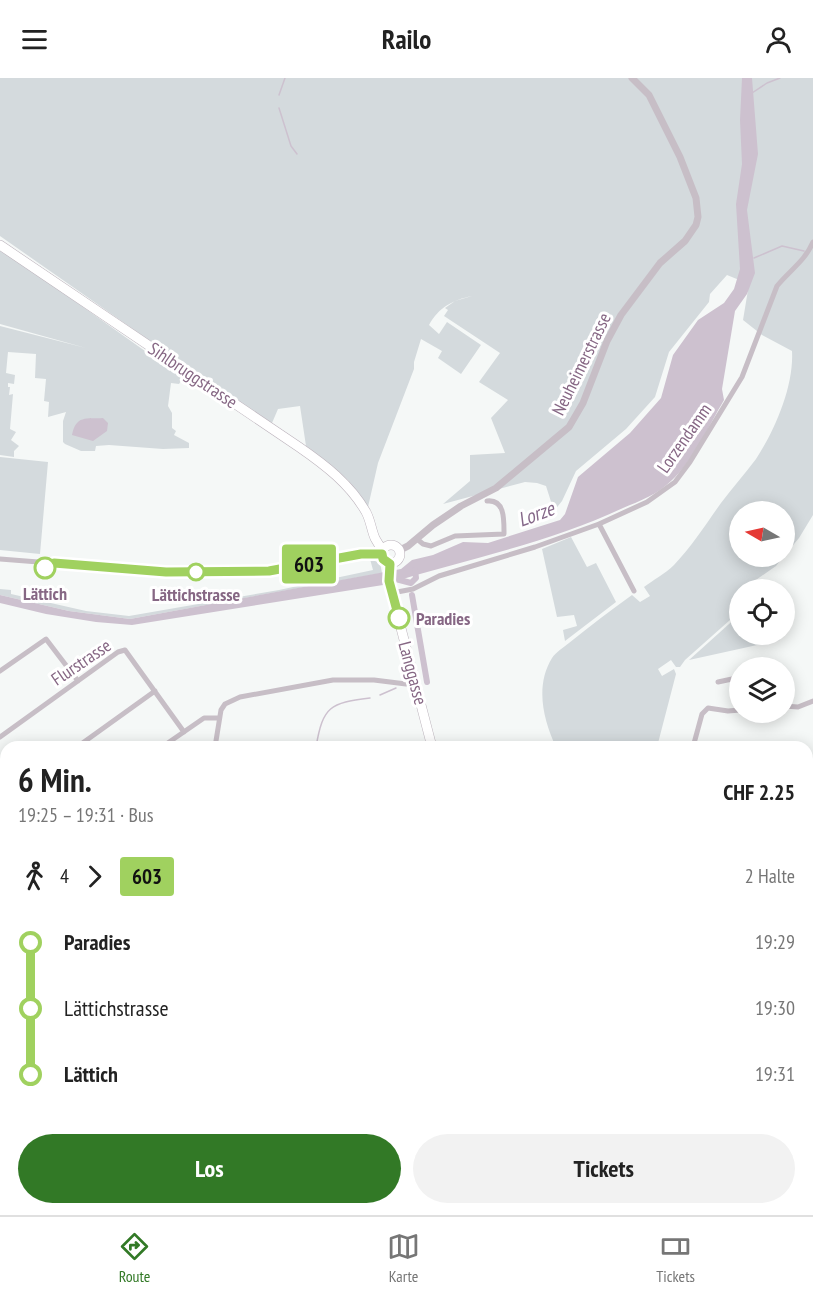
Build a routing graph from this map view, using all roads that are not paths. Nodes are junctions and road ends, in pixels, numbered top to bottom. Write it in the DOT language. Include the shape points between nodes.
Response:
graph roads {
  1 [pos="632,78"];
  2 [pos="813,242"];
  3 [pos="0,245"];
  4 [pos="487,501"];
  5 [pos="370,522"];
  6 [pos="599,524"];
  7 [pos="375,538"];
  8 [pos="417,539"];
  9 [pos="385,549"];
  10 [pos="400,550"];
  11 [pos="367,554"];
  12 [pos="0,559"];
  13 [pos="390,567"];
  14 [pos="391,590"];
  15 [pos="634,591"];
  16 [pos="0,671"];
  17 [pos="729,680"];
  18 [pos="78,681"];
  19 [pos="415,682"];
  20 [pos="718,682"];
  21 [pos="155,691"];
  22 [pos="813,701"];
  23 [pos="795,707"];
  24 [pos="729,711"];
  25 [pos="219,718"];
  26 [pos="184,732"];
  27 [pos="0,737"];
  28 [pos="86,741"];
  29 [pos="171,741"];
  30 [pos="216,741"];
  31 [pos="430,741"];
  32 [pos="695,741"];
  1 -- 8 [label="street, Neuheimerstrasse" via="649,95 680,157 696,198 696,225 685,241 660,263 621,315 569,427 496,488 461,506"];
  2 -- 6 [label="street, Lorzendamm" via="800,264 777,286 742,377 675,482 647,502"];
  3 -- 5 [label="main road, Sihlbruggstrasse" via="311,455 350,488"];
  4 -- 8 [label="street" via="498,503 504,517 504,534 455,536 431,546"];
  5 -- 7 [label="main road, Sihlbruggstrasse"];
  5 -- 9 [label="main road, Sihlbruggstrasse"];
  6 -- 14 [label="street, Lorzendamm" via="440,576 412,589"];
  6 -- 15 [label="street"];
  7 -- 9 [label="main road, Sihlbruggstrasse"];
  7 -- 11 [label="street"];
  8 -- 10 [label="street, Neuheimerstrasse"];
  9 -- 10 [label="main road" via="394,545"];
  9 -- 11 [label="street"];
  9 -- 13 [label="main road" via="383,559"];
  10 -- 13 [label="main road" via="400,558"];
  11 -- 12 [label="street" via="269,571 166,572"];
  13 -- 14 [label="main road, Langgasse"];
  14 -- 19 [label="main road, Langgasse"];
  16 -- 18 [label="street" via="46,639"];
  17 -- 20 [label="street"];
  18 -- 21 [label="street, Flurstrasse" via="125,650"];
  18 -- 27 [label="street, Flurstrasse"];
  19 -- 25 [label="street" via="333,680 240,697 225,704"];
  19 -- 31 [label="main road, Langgasse"];
  21 -- 26 [label="street, Flurstrasse"];
  21 -- 28 [label="street"];
  22 -- 23 [label="street"];
  24 -- 32 [label="street" via="708,708 702,714"];
  25 -- 26 [label="street" via="204,718"];
  25 -- 30 [label="street"];
  26 -- 29 [label="street"];
}
